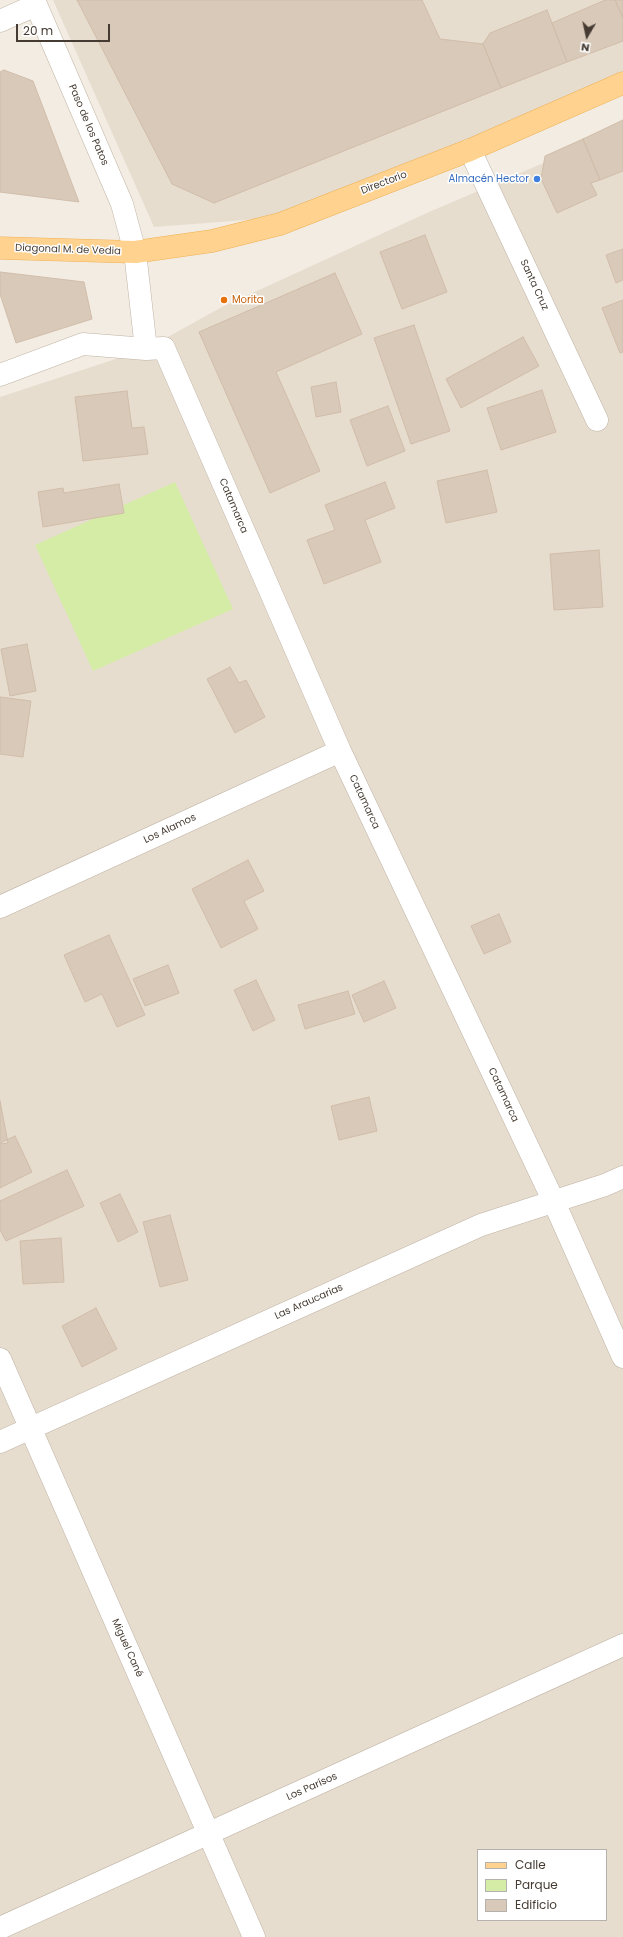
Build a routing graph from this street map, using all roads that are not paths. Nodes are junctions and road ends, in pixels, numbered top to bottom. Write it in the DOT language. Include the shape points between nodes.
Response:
graph roads {
  1 [pos="35,2"];
  2 [pos="0,21"];
  3 [pos="623,83"];
  4 [pos="470,150"];
  5 [pos="0,248"];
  6 [pos="135,252"];
  7 [pos="146,349"];
  8 [pos="0,374"];
  9 [pos="597,420"];
  10 [pos="340,751"];
  11 [pos="0,907"];
  12 [pos="623,1177"];
  13 [pos="554,1202"];
  14 [pos="623,1357"];
  15 [pos="0,1359"];
  16 [pos="31,1428"];
  17 [pos="0,1442"];
  18 [pos="623,1645"];
  19 [pos="208,1834"];
  20 [pos="0,1928"];
  21 [pos="254,1937"];
  1 -- 2 [label="street"];
  1 -- 6 [label="street, Paso de los Patos" via="122,204"];
  3 -- 4 [label="main road, Directorio"];
  4 -- 6 [label="main road, Directorio" via="280,224 212,241"];
  4 -- 9 [label="street, Santa Cruz"];
  5 -- 6 [label="main road, Diagonal M. de Vedia"];
  6 -- 7 [label="street"];
  7 -- 8 [label="street" via="83,344"];
  7 -- 10 [label="street, Catamarca" via="164,348"];
  10 -- 11 [label="street, Los Alamos"];
  10 -- 13 [label="street, Catamarca"];
  12 -- 13 [label="street, Las Araucarias"];
  13 -- 14 [label="street, Catamarca"];
  13 -- 16 [label="street, Las Araucarias" via="481,1225"];
  15 -- 16 [label="street, Miguel Cané"];
  16 -- 17 [label="street, Las Araucarias"];
  16 -- 19 [label="street, Miguel Cané"];
  18 -- 19 [label="street, Los Parísos"];
  19 -- 20 [label="street, Los Parísos"];
  19 -- 21 [label="street, Miguel Cané"];
}
